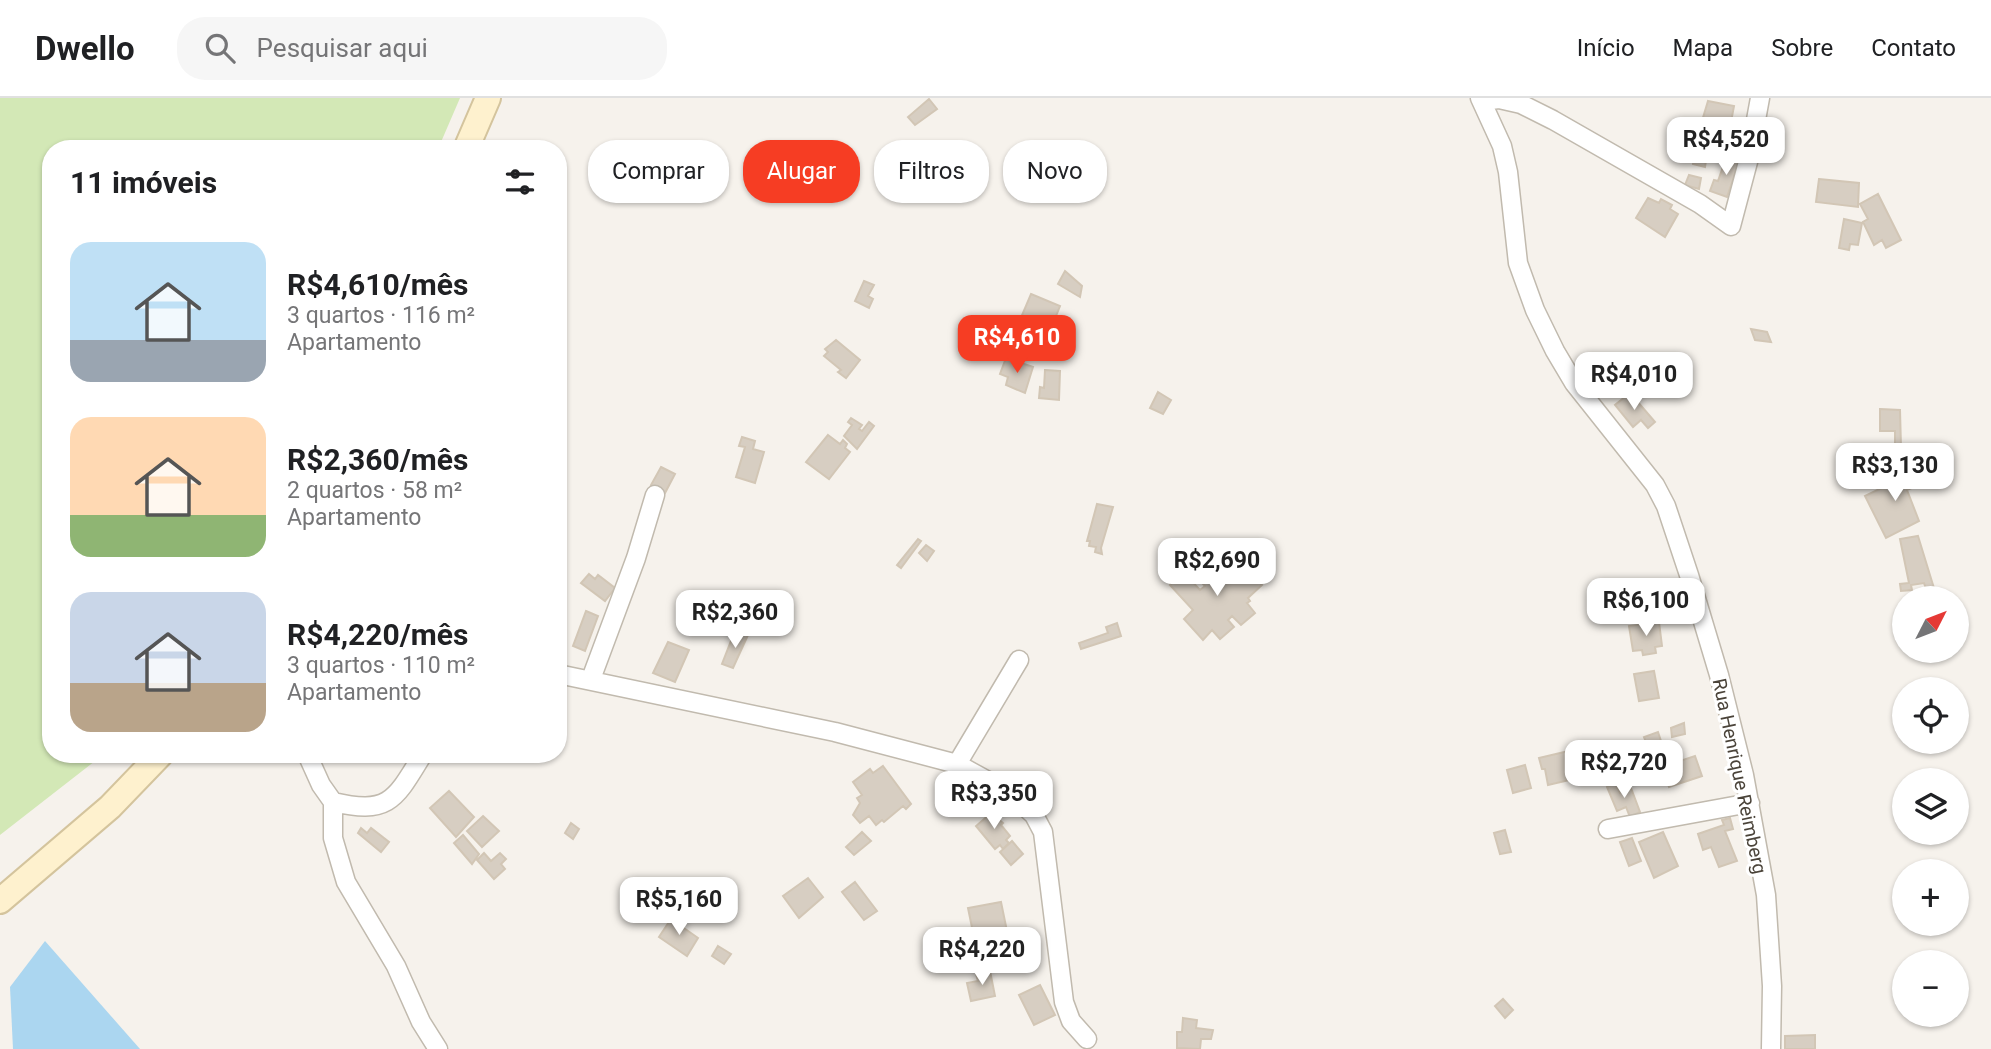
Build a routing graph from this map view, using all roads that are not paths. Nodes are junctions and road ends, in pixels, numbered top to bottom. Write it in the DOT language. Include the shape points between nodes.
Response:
graph roads {
  1 [pos="488,98"];
  2 [pos="1760,98"];
  3 [pos="1481,100"];
  4 [pos="470,140"];
  5 [pos="655,495"];
  6 [pos="1019,660"];
  7 [pos="567,676"];
  8 [pos="591,680"];
  9 [pos="152,763"];
  10 [pos="311,763"];
  11 [pos="417,763"];
  12 [pos="957,764"];
  13 [pos="333,802"];
  14 [pos="1750,803"];
  15 [pos="1608,829"];
  16 [pos="0,901"];
  17 [pos="1087,1039"];
  18 [pos="438,1049"];
  19 [pos="1771,1049"];
  1 -- 4 [label="main road"];
  2 -- 3 [label="street" via="1731,226 1553,120 1521,104"];
  3 -- 14 [label="street, Rua Henrique Reimberg" via="1505,159 1518,263 1535,310 1574,383 1645,470 1666,506 1719,676"];
  5 -- 8 [label="street"];
  6 -- 12 [label="street"];
  7 -- 8 [label="street"];
  8 -- 12 [label="street" via="835,732"];
  9 -- 16 [label="main road" via="110,807"];
  10 -- 13 [label="street"];
  11 -- 13 [label="street" via="384,804 371,808"];
  12 -- 17 [label="street" via="997,786 1040,824 1064,1002 1071,1021"];
  13 -- 18 [label="street" via="333,838 346,882"];
  14 -- 15 [label="street"];
  14 -- 19 [label="street, Rua Henrique Reimberg" via="1770,929"];
}
